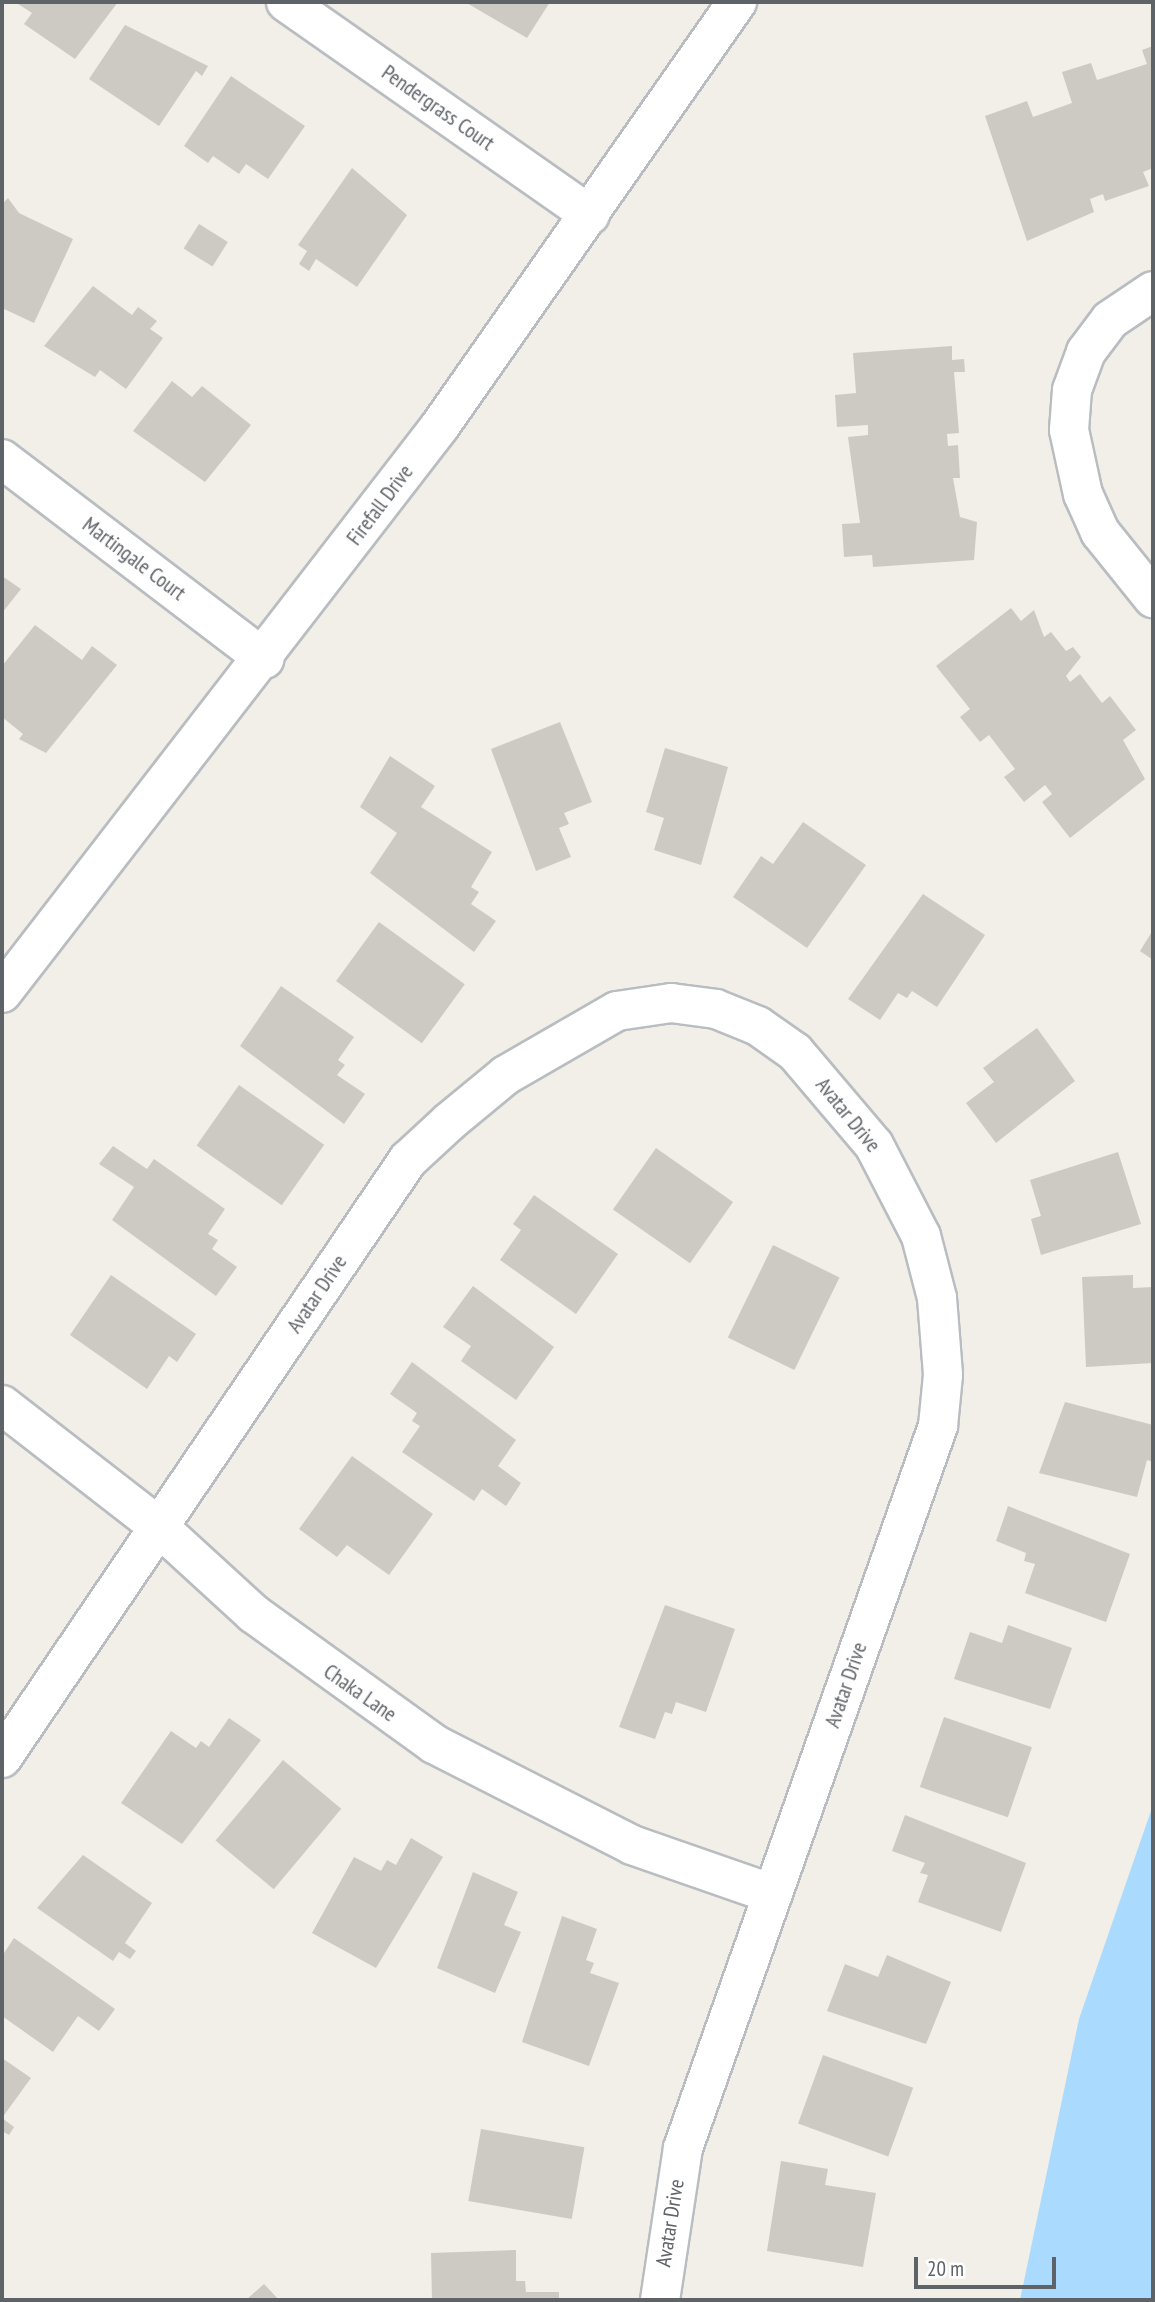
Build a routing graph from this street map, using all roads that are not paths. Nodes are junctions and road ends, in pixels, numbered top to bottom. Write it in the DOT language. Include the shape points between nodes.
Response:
graph roads {
  1 [pos="286,2"];
  2 [pos="737,2"];
  3 [pos="590,215"];
  4 [pos="1153,291"];
  5 [pos="2,459"];
  6 [pos="1153,598"];
  7 [pos="265,659"];
  8 [pos="2,993"];
  9 [pos="2,1405"];
  10 [pos="159,1527"];
  11 [pos="2,1758"];
  12 [pos="772,1894"];
  13 [pos="660,2300"];
  1 -- 3 [label="street, Pendergrass Court"];
  2 -- 3 [label="street, Firefall Drive"];
  3 -- 7 [label="street, Firefall Drive"];
  4 -- 6 [label="street" via="1110,320 1086,352 1072,390 1069,430 1083,494 1100,532"];
  5 -- 7 [label="street, Martingale Court"];
  7 -- 8 [label="street, Firefall Drive"];
  9 -- 10 [label="street, Chaka Lane"];
  10 -- 11 [label="street, Avatar Drive"];
  10 -- 12 [label="street, Chaka Lane" via="254,1614 434,1744 632,1845"];
  10 -- 12 [label="street, Avatar Drive" via="408,1160 449,1122 518,1068 617,1011 671,1003 716,1009 758,1026 795,1052 895,1178 921,1236 937,1298 943,1375 938,1426"];
  12 -- 13 [label="street, Avatar Drive" via="683,2148"];
}
